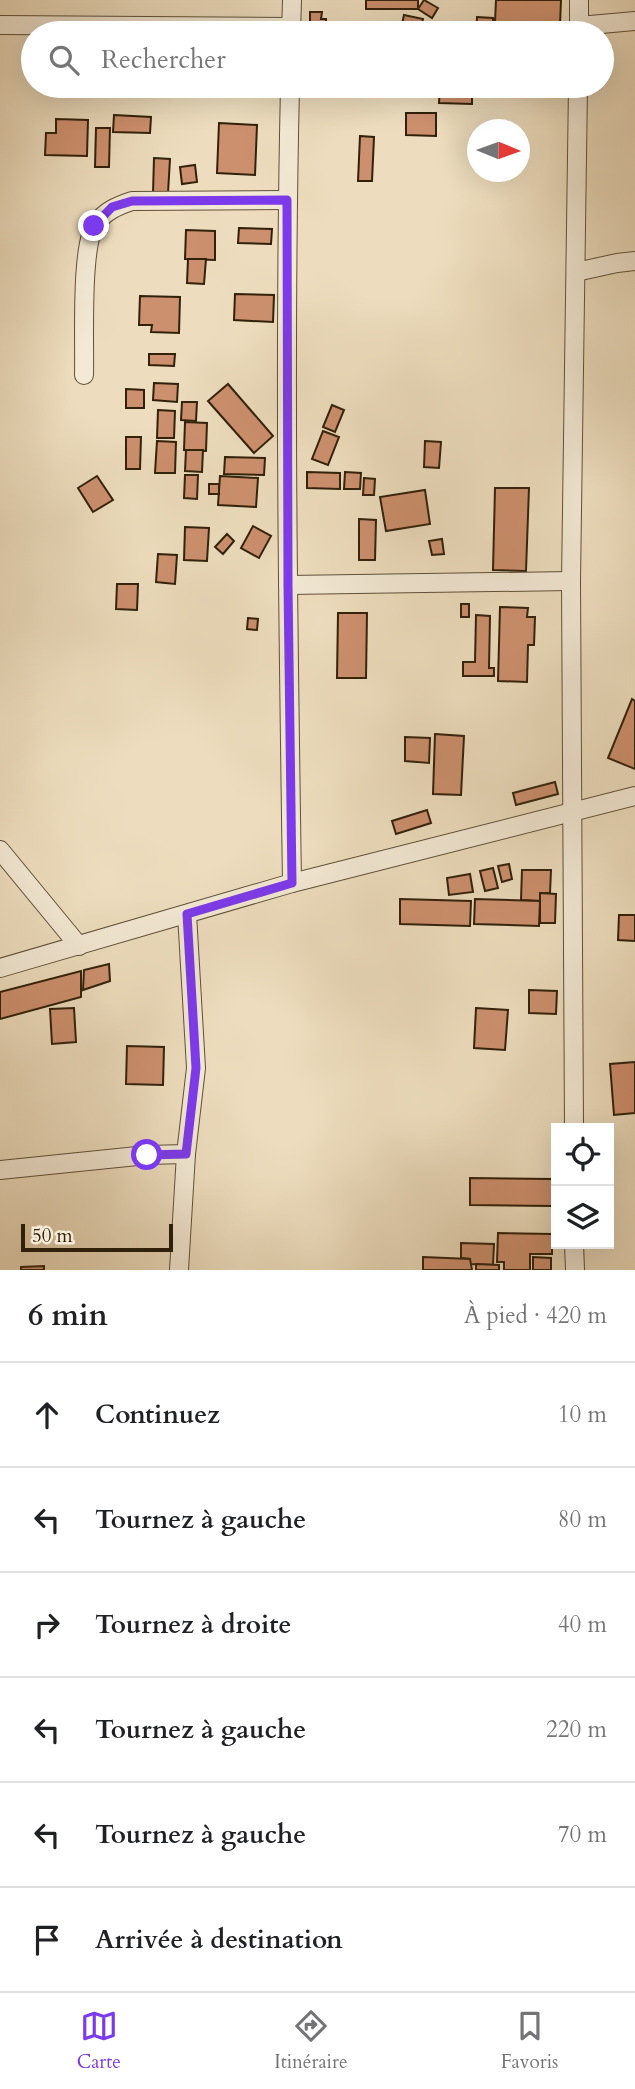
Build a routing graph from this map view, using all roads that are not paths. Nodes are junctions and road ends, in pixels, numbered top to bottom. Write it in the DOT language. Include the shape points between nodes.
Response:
graph roads {
  1 [pos="292,0"];
  2 [pos="579,0"];
  3 [pos="291,21"];
  4 [pos="579,21"];
  5 [pos="635,21"];
  6 [pos="614,24"];
  7 [pos="0,25"];
  8 [pos="21,25"];
  9 [pos="290,98"];
  10 [pos="578,98"];
  11 [pos="287,200"];
  12 [pos="635,261"];
  13 [pos="576,272"];
  14 [pos="84,375"];
  15 [pos="571,581"];
  16 [pos="288,585"];
  17 [pos="635,796"];
  18 [pos="571,814"];
  19 [pos="0,850"];
  20 [pos="292,883"];
  21 [pos="187,914"];
  22 [pos="79,946"];
  23 [pos="0,968"];
  24 [pos="573,1123"];
  25 [pos="186,1154"];
  26 [pos="0,1170"];
  27 [pos="575,1249"];
  28 [pos="180,1270"];
  29 [pos="575,1270"];
  1 -- 3 [label="street"];
  2 -- 4 [label="street"];
  5 -- 6 [label="street"];
  7 -- 8 [label="street"];
  9 -- 11 [label="street"];
  10 -- 13 [label="street"];
  11 -- 14 [label="street" via="132,201 112,207 94,226 86,254"];
  11 -- 16 [label="street"];
  12 -- 13 [label="street"];
  13 -- 15 [label="street"];
  15 -- 16 [label="street"];
  15 -- 18 [label="street"];
  16 -- 20 [label="street"];
  17 -- 18 [label="street"];
  18 -- 20 [label="street"];
  18 -- 24 [label="street"];
  19 -- 22 [label="street"];
  20 -- 21 [label="street"];
  21 -- 22 [label="street"];
  21 -- 25 [label="street" via="196,1068"];
  22 -- 23 [label="street"];
  25 -- 26 [label="street"];
  25 -- 28 [label="street"];
  27 -- 29 [label="street"];
}
